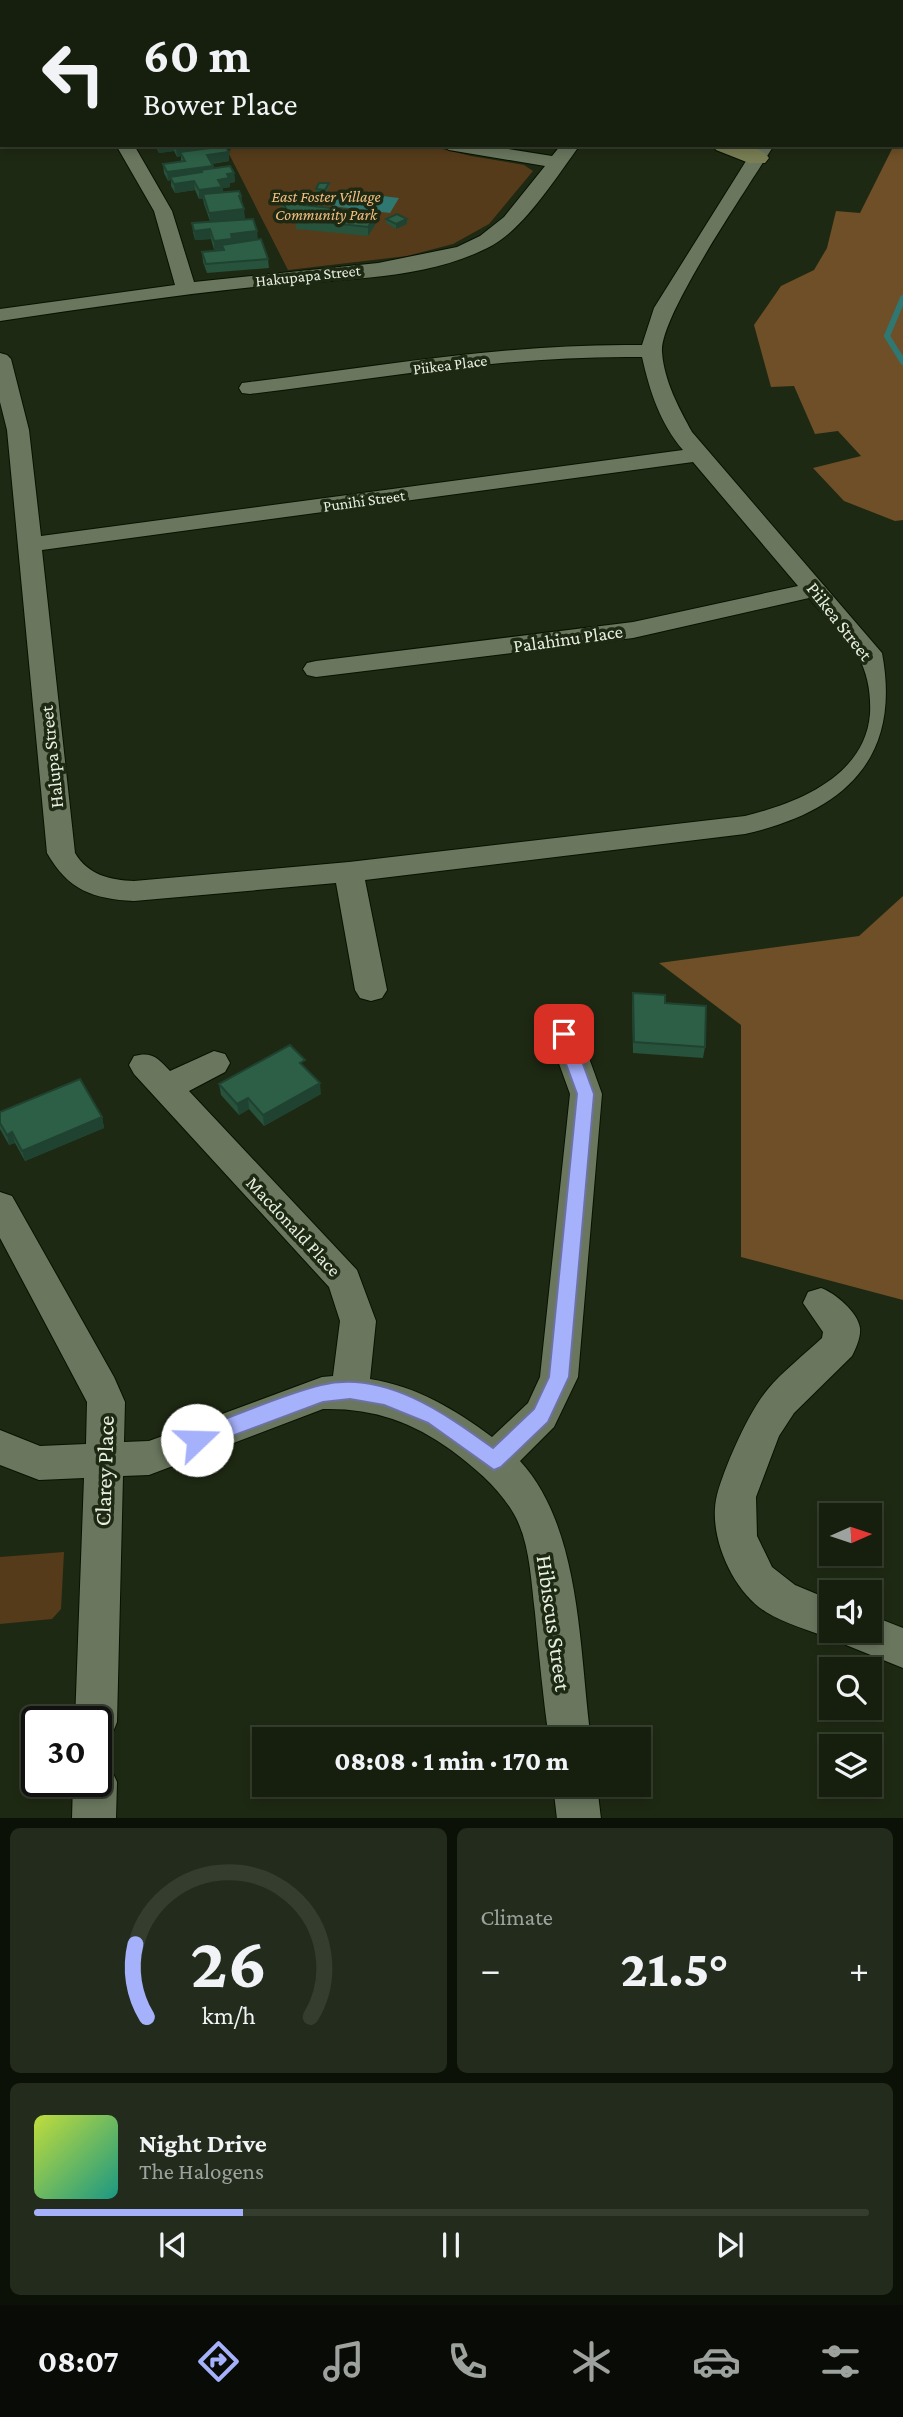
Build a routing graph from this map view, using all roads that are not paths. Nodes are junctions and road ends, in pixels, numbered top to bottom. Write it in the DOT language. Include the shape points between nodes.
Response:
graph roads {
  1 [pos="126,147"];
  2 [pos="461,147"];
  3 [pos="569,147"];
  4 [pos="736,147"];
  5 [pos="761,151"];
  6 [pos="555,162"];
  7 [pos="186,289"];
  8 [pos="0,314"];
  9 [pos="651,351"];
  10 [pos="0,359"];
  11 [pos="250,388"];
  12 [pos="698,455"];
  13 [pos="29,545"];
  14 [pos="816,589"];
  15 [pos="316,668"];
  16 [pos="349,872"];
  17 [pos="370,990"];
  18 [pos="564,1034"];
  19 [pos="214,1063"];
  20 [pos="0,1206"];
  21 [pos="821,1303"];
  22 [pos="350,1391"];
  23 [pos="0,1447"];
  24 [pos="105,1459"];
  25 [pos="494,1461"];
  26 [pos="819,1614"];
  27 [pos="882,1640"];
  28 [pos="903,1648"];
  29 [pos="97,1706"];
  30 [pos="568,1727"];
  31 [pos="95,1797"];
  32 [pos="576,1797"];
  33 [pos="94,1818"];
  34 [pos="579,1818"];
  1 -- 7 [label="street" via="163,211"];
  2 -- 6 [label="street"];
  3 -- 6 [label="street, Hakupapa Street"];
  4 -- 5 [label="street"];
  5 -- 9 [label="street" via="664,308"];
  6 -- 7 [label="street, Hakupapa Street" via="505,227 451,255 385,267"];
  7 -- 8 [label="street, Hakupapa Street"];
  9 -- 11 [label="street, Piikea Place" via="527,354"];
  9 -- 12 [label="street, Piikea Street" via="671,418"];
  10 -- 13 [label="street, Halupa Street" via="18,429"];
  12 -- 13 [label="street, Punihi Street"];
  12 -- 14 [label="street, Piikea Street"];
  13 -- 16 [label="street, Halupa Street" via="61,853 74,873 106,889 134,892"];
  14 -- 15 [label="street, Palahinu Place" via="633,630"];
  14 -- 16 [label="street, Piikea Street" via="869,653 884,698 879,741 869,757 858,772 818,801 773,820 745,825"];
  16 -- 17 [label="street"];
  18 -- 25 [label="street" via="586,1094 559,1377 541,1415"];
  19 -- 22 [label="street, Macdonald Place" via="156,1077 344,1280 358,1321"];
  20 -- 24 [label="street, Clarey Place" via="107,1402"];
  21 -- 26 [label="street" via="842,1328 839,1345 781,1401 763,1428 736,1497 735,1518 743,1553 758,1580 781,1599"];
  22 -- 24 [label="street, Hibiscus Street" via="322,1393 149,1458"];
  22 -- 25 [label="street, Hibiscus Street" via="386,1397 435,1417"];
  23 -- 24 [label="street, Hibiscus Street" via="39,1463"];
  24 -- 29 [label="street, Clarey Place"];
  25 -- 30 [label="street, Hibiscus Street" via="530,1505 544,1546"];
  27 -- 28 [label="street"];
  31 -- 33 [label="street"];
  32 -- 34 [label="street"];
}
